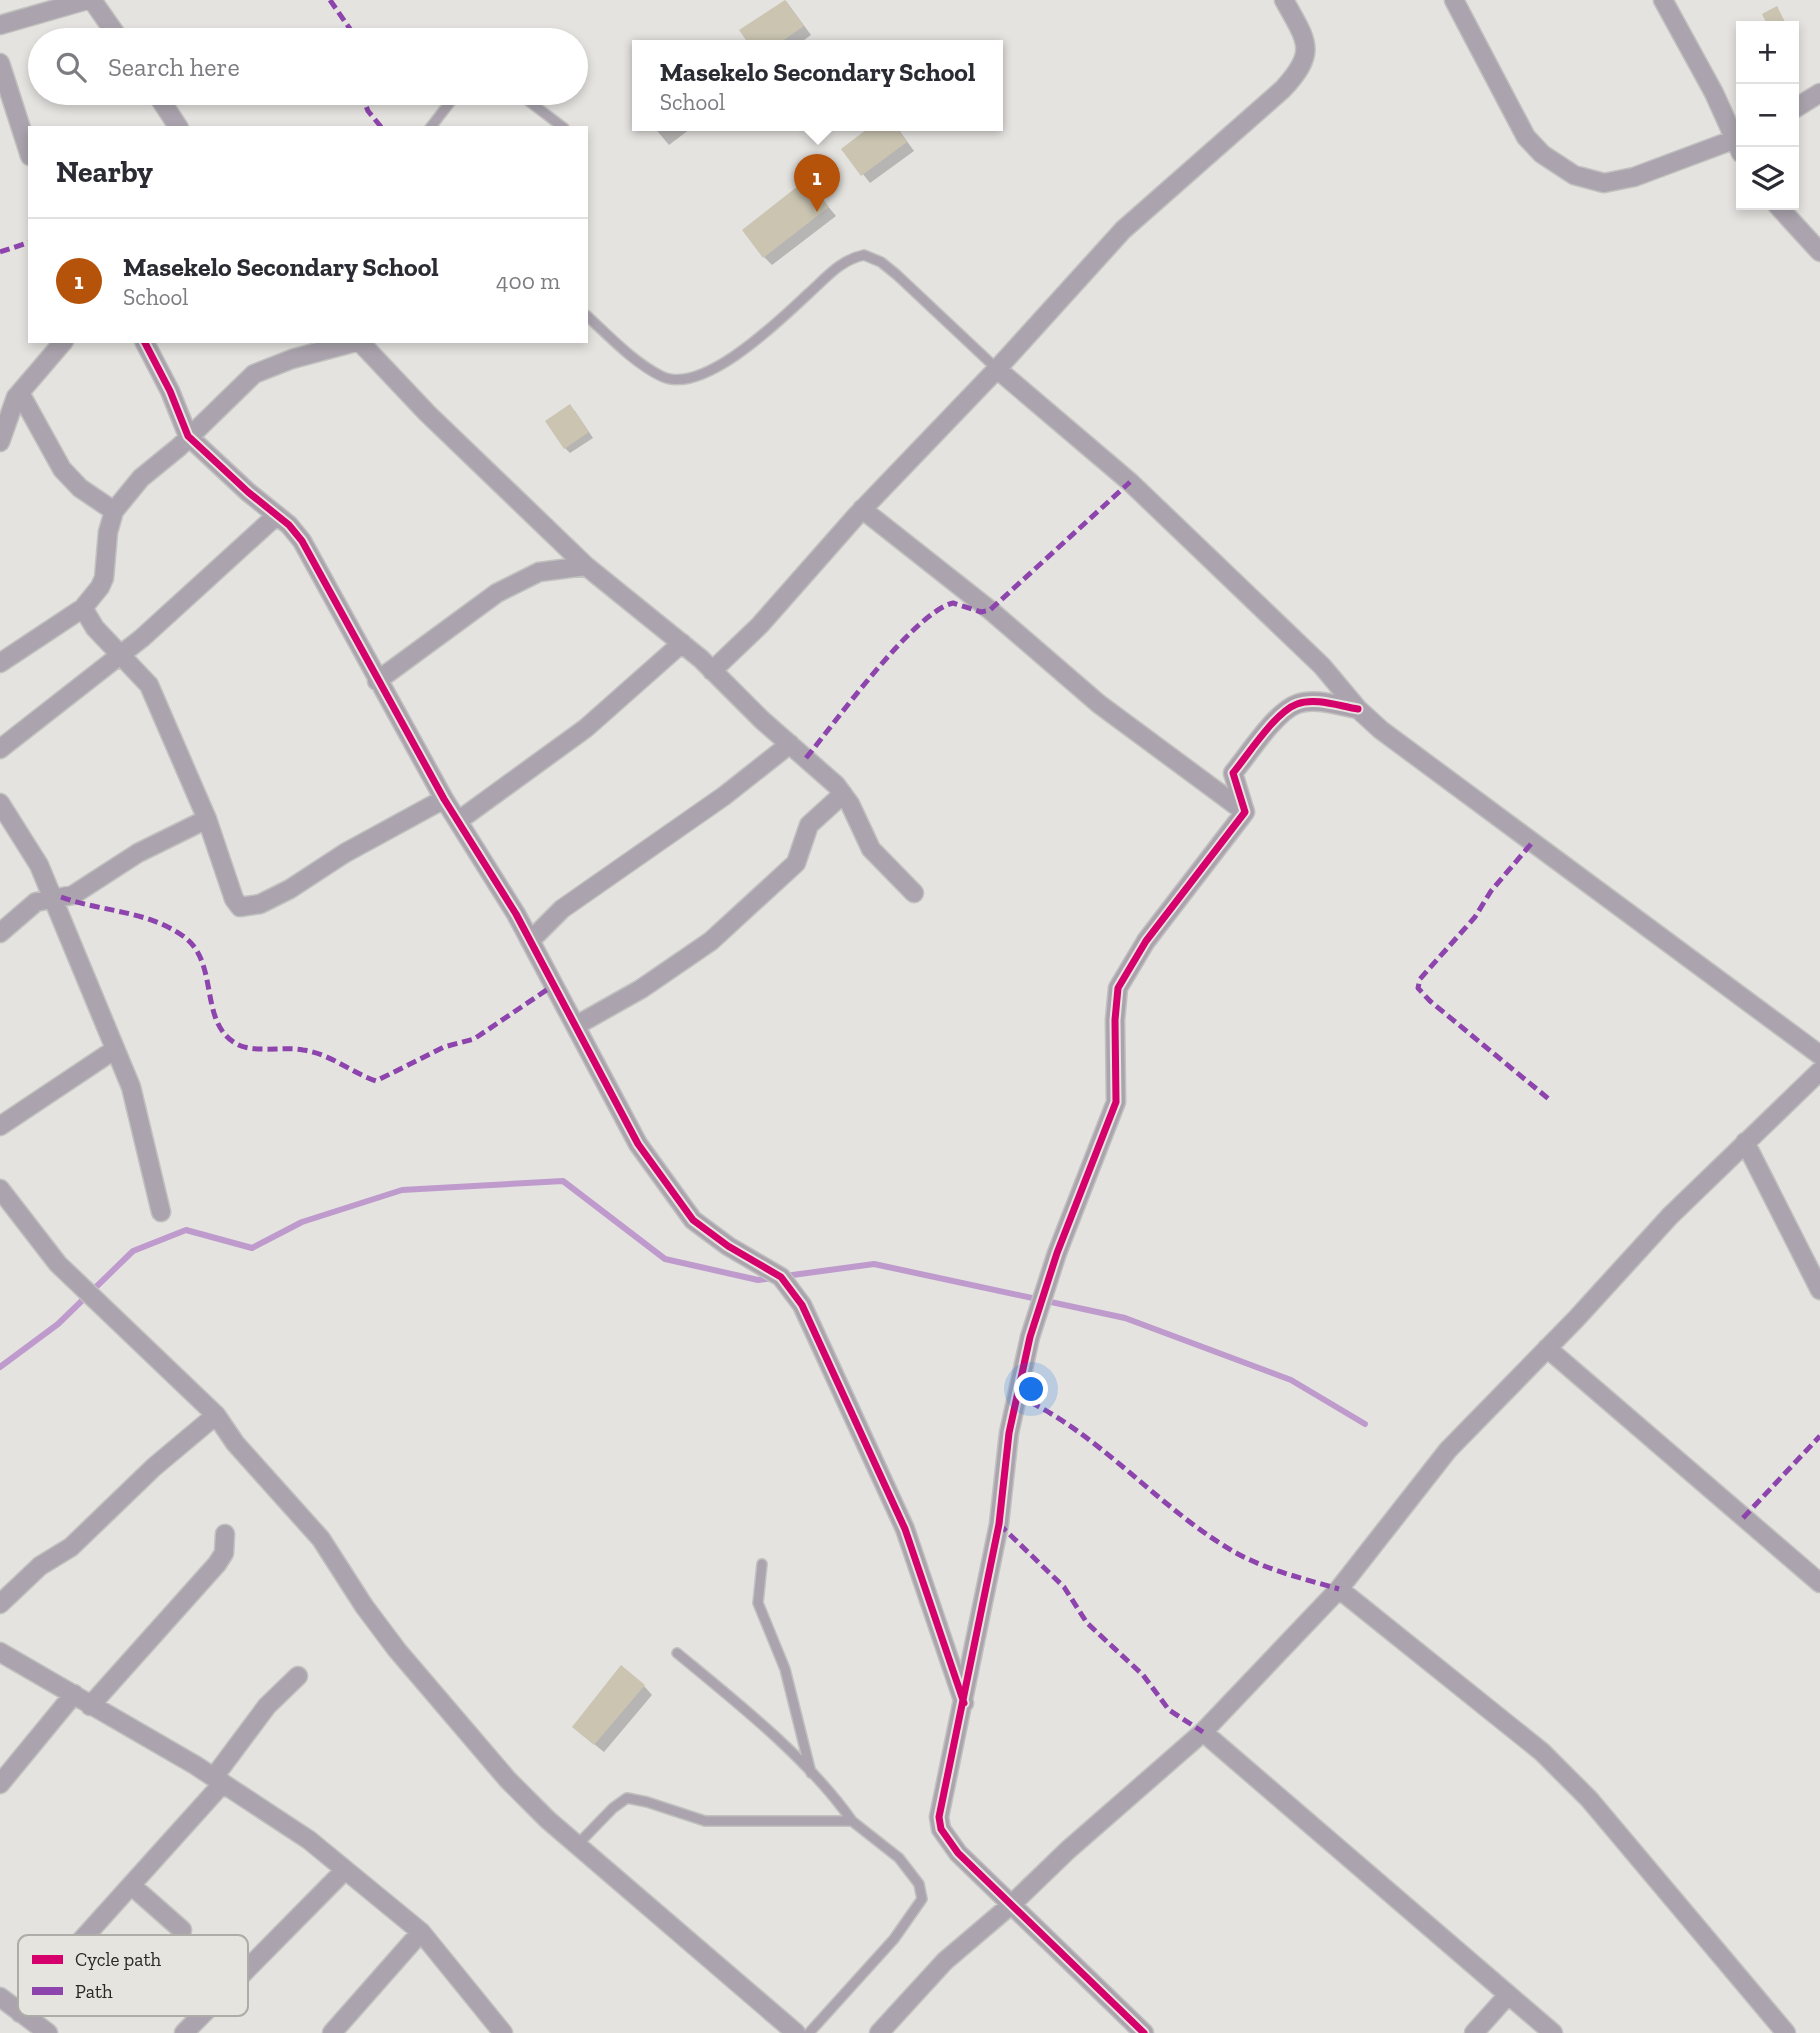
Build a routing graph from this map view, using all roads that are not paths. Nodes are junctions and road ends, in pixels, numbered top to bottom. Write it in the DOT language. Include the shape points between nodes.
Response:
graph roads {
  1 [pos="87,0"];
  2 [pos="92,0"];
  3 [pos="1284,0"];
  4 [pos="1454,0"];
  5 [pos="1663,0"];
  6 [pos="0,24"];
  7 [pos="112,28"];
  8 [pos="0,63"];
  9 [pos="1820,93"];
  10 [pos="164,105"];
  11 [pos="448,105"];
  12 [pos="534,105"];
  13 [pos="1799,106"];
  14 [pos="178,126"];
  15 [pos="432,126"];
  16 [pos="561,126"];
  17 [pos="1736,138"];
  18 [pos="1736,145"];
  19 [pos="28,150"];
  20 [pos="1782,210"];
  21 [pos="1820,252"];
  22 [pos="588,317"];
  23 [pos="62,343"];
  24 [pos="145,343"];
  25 [pos="352,343"];
  26 [pos="361,343"];
  27 [pos="997,369"];
  28 [pos="20,393"];
  29 [pos="188,436"];
  30 [pos="0,442"];
  31 [pos="862,509"];
  32 [pos="114,511"];
  33 [pos="276,514"];
  34 [pos="586,566"];
  35 [pos="83,608"];
  36 [pos="682,643"];
  37 [pos="121,656"];
  38 [pos="0,663"];
  39 [pos="712,671"];
  40 [pos="377,681"];
  41 [pos="1357,709"];
  42 [pos="790,744"];
  43 [pos="0,749"];
  44 [pos="843,794"];
  45 [pos="444,799"];
  46 [pos="0,803"];
  47 [pos="1245,812"];
  48 [pos="207,819"];
  49 [pos="458,821"];
  50 [pos="914,893"];
  51 [pos="52,897"];
  52 [pos="0,933"];
  53 [pos="530,941"];
  54 [pos="577,1025"];
  55 [pos="114,1050"];
  56 [pos="1820,1055"];
  57 [pos="1820,1071"];
  58 [pos="0,1126"];
  59 [pos="1745,1142"];
  60 [pos="0,1189"];
  61 [pos="161,1212"];
  62 [pos="1820,1290"];
  63 [pos="1547,1348"];
  64 [pos="216,1415"];
  65 [pos="226,1534"];
  66 [pos="762,1563"];
  67 [pos="1820,1583"];
  68 [pos="1339,1589"];
  69 [pos="0,1604"];
  70 [pos="0,1652"];
  71 [pos="677,1653"];
  72 [pos="298,1676"];
  73 [pos="74,1694"];
  74 [pos="964,1703"];
  75 [pos="90,1706"];
  76 [pos="1203,1732"];
  77 [pos="811,1773"];
  78 [pos="219,1780"];
  79 [pos="0,1784"];
  80 [pos="852,1821"];
  81 [pos="577,1845"];
  82 [pos="345,1870"];
  83 [pos="132,1886"];
  84 [pos="1013,1905"];
  85 [pos="182,1930"];
  86 [pos="421,1932"];
  87 [pos="87,1935"];
  88 [pos="248,1968"];
  89 [pos="1508,1996"];
  90 [pos="0,1997"];
  91 [pos="18,2011"];
  92 [pos="24,2016"];
  93 [pos="201,2016"];
  94 [pos="48,2033"];
  95 [pos="184,2033"];
  96 [pos="332,2033"];
  97 [pos="503,2033"];
  98 [pos="796,2033"];
  99 [pos="809,2033"];
  100 [pos="879,2033"];
  101 [pos="1144,2033"];
  102 [pos="1474,2033"];
  103 [pos="1553,2033"];
  104 [pos="1786,2033"];
  1 -- 6 [label="street"];
  2 -- 7 [label="street"];
  3 -- 27 [label="street" via="1304,43 1302,68 1123,230"];
  4 -- 18 [label="street" via="1526,137 1574,175 1604,183"];
  5 -- 17 [label="street"];
  8 -- 19 [label="street"];
  9 -- 13 [label="street"];
  10 -- 14 [label="street"];
  11 -- 15 [label="lane"];
  12 -- 16 [label="lane"];
  20 -- 21 [label="street"];
  22 -- 27 [label="lane" via="663,378 690,380 765,333 844,261 864,255 897,275"];
  23 -- 28 [label="street"];
  24 -- 29 [label="street"];
  25 -- 29 [label="street" via="254,374"];
  26 -- 34 [label="street"];
  27 -- 31 [label="street"];
  27 -- 41 [label="street" via="1130,482 1336,680"];
  28 -- 30 [label="street"];
  28 -- 32 [label="street" via="62,469"];
  29 -- 32 [label="street" via="141,478"];
  29 -- 33 [label="street"];
  31 -- 39 [label="street" via="760,625"];
  31 -- 47 [label="street" via="1099,704"];
  32 -- 35 [label="street" via="104,578"];
  33 -- 37 [label="street"];
  33 -- 40 [label="street" via="302,541"];
  34 -- 36 [label="street"];
  34 -- 40 [label="street" via="539,572 497,593"];
  35 -- 37 [label="street"];
  35 -- 38 [label="street"];
  36 -- 39 [label="street"];
  36 -- 49 [label="street" via="586,727"];
  37 -- 43 [label="street"];
  37 -- 48 [label="street" via="149,685"];
  39 -- 42 [label="street"];
  40 -- 45 [label="street"];
  41 -- 47 [label="street" via="1313,702 1289,708 1233,773"];
  41 -- 56 [label="street" via="1531,844"];
  42 -- 44 [label="street"];
  42 -- 53 [label="street" via="734,789 562,909"];
  44 -- 50 [label="street" via="871,849"];
  44 -- 54 [label="street" via="809,825 796,863 711,940 641,989"];
  45 -- 48 [label="street" via="355,846 290,889 246,908 234,899"];
  45 -- 49 [label="street"];
  46 -- 51 [label="street"];
  47 -- 74 [label="street" via="1146,941 1118,988 1116,1102 1030,1336"];
  48 -- 51 [label="street" via="138,853 73,895"];
  49 -- 53 [label="street"];
  51 -- 52 [label="street" via="36,902"];
  51 -- 55 [label="street"];
  53 -- 54 [label="street"];
  54 -- 74 [label="street" via="638,1144 683,1209 705,1232 781,1277 802,1305 905,1529"];
  55 -- 58 [label="street"];
  55 -- 61 [label="street" via="131,1087"];
  57 -- 59 [label="street"];
  59 -- 62 [label="street"];
  59 -- 63 [label="street"];
  60 -- 64 [label="street" via="58,1264"];
  63 -- 67 [label="street"];
  63 -- 68 [label="street" via="1448,1450"];
  64 -- 69 [label="street" via="71,1547 40,1566"];
  64 -- 81 [label="street" via="235,1443 321,1539 364,1606 472,1741"];
  65 -- 75 [label="street" via="223,1553 214,1567"];
  66 -- 77 [label="lane" via="758,1603 785,1670"];
  68 -- 76 [label="street"];
  68 -- 104 [label="street" via="1542,1752 1589,1799"];
  70 -- 73 [label="street"];
  71 -- 77 [label="lane"];
  72 -- 78 [label="street" via="267,1706"];
  73 -- 75 [label="street"];
  73 -- 79 [label="street"];
  74 -- 84 [label="street" via="942,1794 940,1829 958,1853"];
  75 -- 78 [label="street"];
  76 -- 84 [label="street" via="1068,1850"];
  76 -- 89 [label="street"];
  77 -- 80 [label="lane"];
  78 -- 82 [label="street"];
  78 -- 83 [label="street"];
  80 -- 81 [label="lane" via="705,1821 627,1798"];
  80 -- 99 [label="lane" via="899,1858 919,1884 922,1899 894,1940"];
  81 -- 98 [label="street"];
  82 -- 86 [label="street"];
  82 -- 88 [label="street"];
  83 -- 85 [label="street"];
  83 -- 87 [label="street"];
  84 -- 100 [label="street" via="945,1961"];
  84 -- 101 [label="street"];
  86 -- 96 [label="street"];
  86 -- 97 [label="street"];
  89 -- 102 [label="street"];
  89 -- 103 [label="street"];
  90 -- 91 [label="street"];
  92 -- 94 [label="street"];
  93 -- 95 [label="street"];
}
